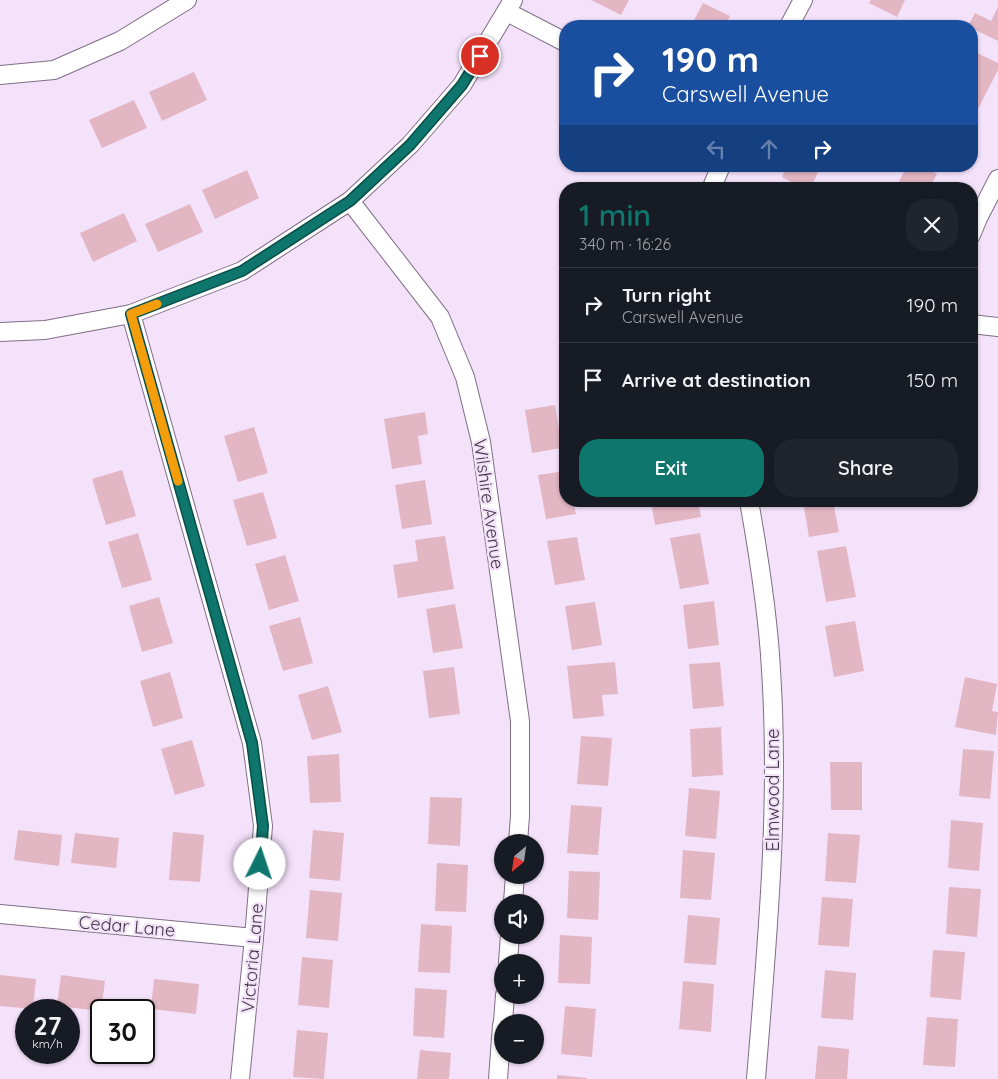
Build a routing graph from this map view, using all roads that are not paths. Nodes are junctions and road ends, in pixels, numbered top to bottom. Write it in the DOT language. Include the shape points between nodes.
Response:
graph roads {
  1 [pos="187,0"];
  2 [pos="802,0"];
  3 [pos="510,6"];
  4 [pos="792,20"];
  5 [pos="559,38"];
  6 [pos="0,75"];
  7 [pos="998,179"];
  8 [pos="350,201"];
  9 [pos="978,218"];
  10 [pos="131,314"];
  11 [pos="978,325"];
  12 [pos="998,327"];
  13 [pos="0,332"];
  14 [pos="750,507"];
  15 [pos="519,834"];
  16 [pos="0,914"];
  17 [pos="254,938"];
  18 [pos="499,1064"];
  19 [pos="240,1079"];
  20 [pos="498,1079"];
  21 [pos="756,1079"];
  1 -- 6 [label="street" via="120,42 54,70"];
  2 -- 4 [label="street"];
  3 -- 5 [label="street"];
  3 -- 8 [label="street" via="462,85 410,145"];
  7 -- 9 [label="street"];
  8 -- 10 [label="street" via="242,271"];
  8 -- 15 [label="street, Wilshire Avenue" via="440,317 465,377 481,442 520,721"];
  10 -- 13 [label="street" via="45,330"];
  10 -- 17 [label="street, Victoria Lane" via="252,743 263,826"];
  11 -- 12 [label="street"];
  14 -- 21 [label="street, Elmwood Lane" via="762,573 772,671 774,793 771,896"];
  16 -- 17 [label="street, Cedar Lane"];
  17 -- 19 [label="street, Victoria Lane"];
  18 -- 20 [label="street"];
}
